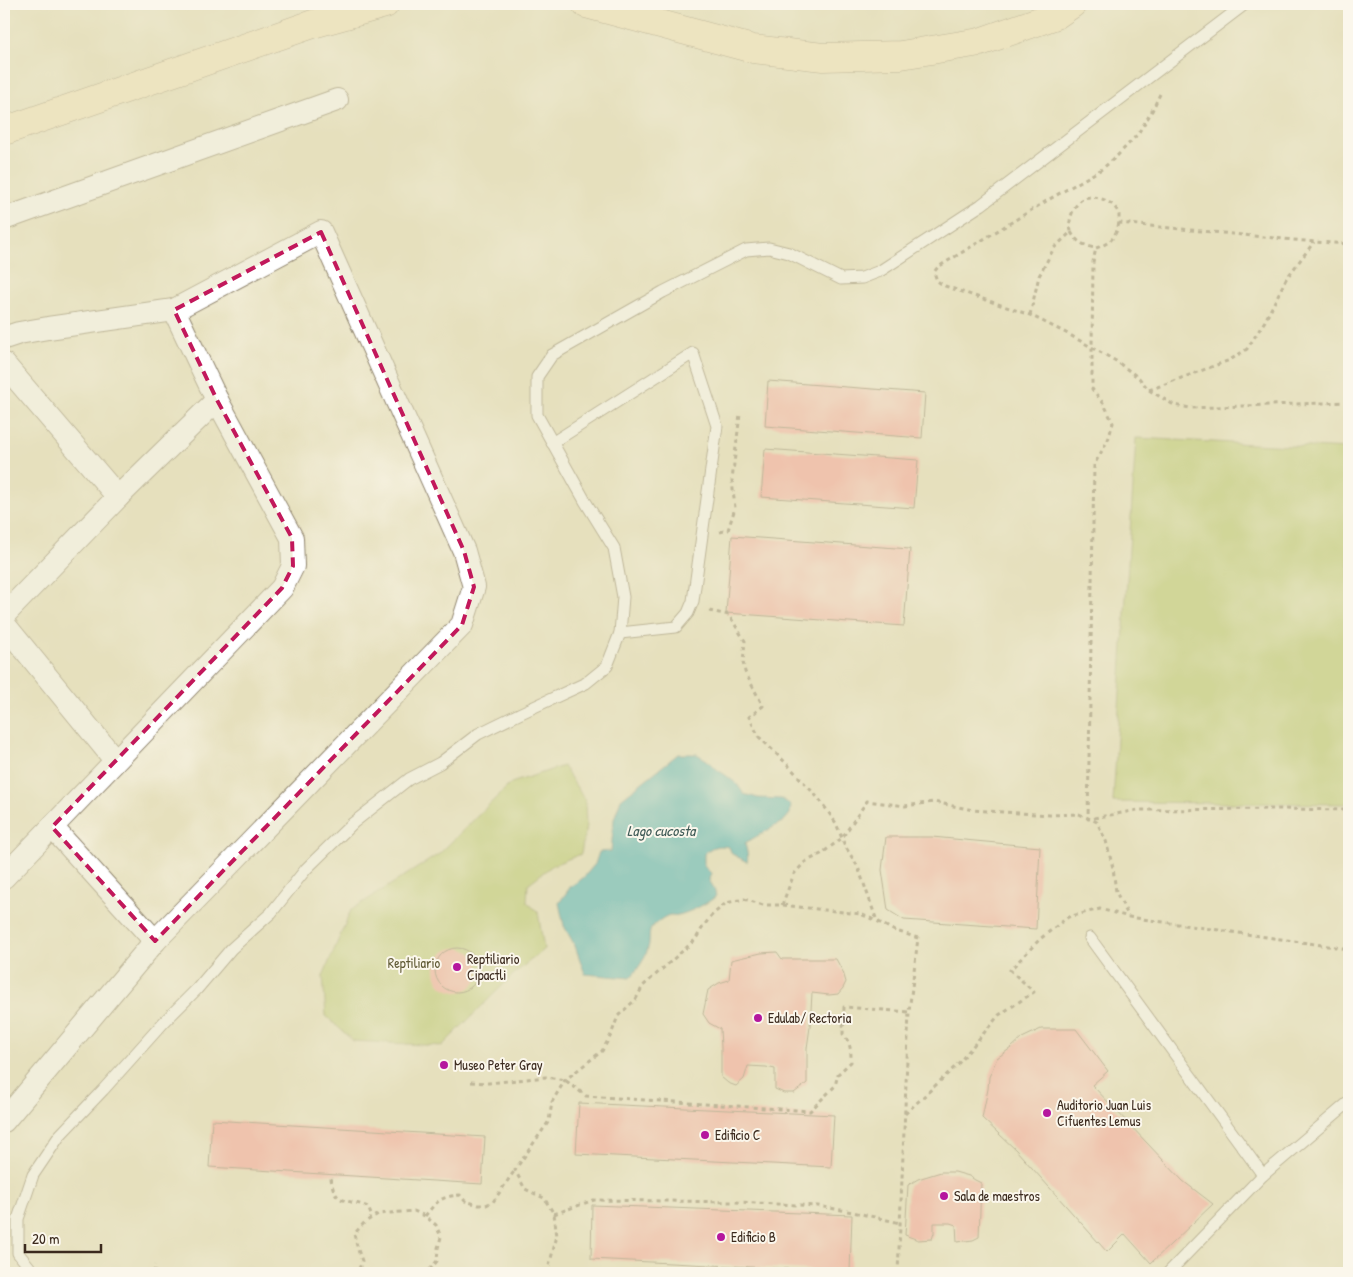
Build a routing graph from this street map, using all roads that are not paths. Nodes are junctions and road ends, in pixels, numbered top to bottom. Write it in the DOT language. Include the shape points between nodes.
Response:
graph roads {
  1 [pos="385,4"];
  2 [pos="586,4"];
  3 [pos="1072,4"];
  4 [pos="1245,4"];
  5 [pos="337,100"];
  6 [pos="4,131"];
  7 [pos="4,219"];
  8 [pos="174,310"];
  9 [pos="4,338"];
  10 [pos="4,364"];
  11 [pos="217,400"];
  12 [pos="552,443"];
  13 [pos="118,497"];
  14 [pos="4,616"];
  15 [pos="4,624"];
  16 [pos="620,633"];
  17 [pos="115,760"];
  18 [pos="52,826"];
  19 [pos="4,877"];
  20 [pos="1090,938"];
  21 [pos="155,941"];
  22 [pos="1349,1102"];
  23 [pos="4,1121"];
  24 [pos="1263,1175"];
  25 [pos="34,1273"];
  26 [pos="1168,1273"];
  1 -- 6 [label="main road" via="313,24"];
  2 -- 3 [label="main road" via="753,49 824,57 901,55 980,42 1056,15"];
  4 -- 12 [label="lane" via="981,205 880,271 862,278 841,279 789,253 769,248 746,250 552,355 537,377 537,416"];
  5 -- 7 [label="street"];
  8 -- 9 [label="street" via="48,328"];
  8 -- 11 [label="street"];
  8 -- 21 [label="street" via="321,232 464,551 474,587 462,625"];
  10 -- 13 [label="street"];
  11 -- 13 [label="street"];
  11 -- 17 [label="street" via="292,538 294,566 282,588"];
  12 -- 16 [label="lane" via="614,548 624,597"];
  12 -- 16 [label="lane" via="692,353 717,426 693,601 676,627"];
  13 -- 14 [label="street"];
  15 -- 17 [label="street"];
  16 -- 25 [label="lane" via="607,666 586,683 478,734 440,763 409,779 353,823 306,869 271,913 231,949 60,1135 32,1175 18,1219 18,1252"];
  17 -- 18 [label="street"];
  18 -- 19 [label="street"];
  18 -- 21 [label="street"];
  20 -- 24 [label="lane"];
  21 -- 23 [label="street"];
  22 -- 24 [label="lane"];
  24 -- 26 [label="lane"];
}
